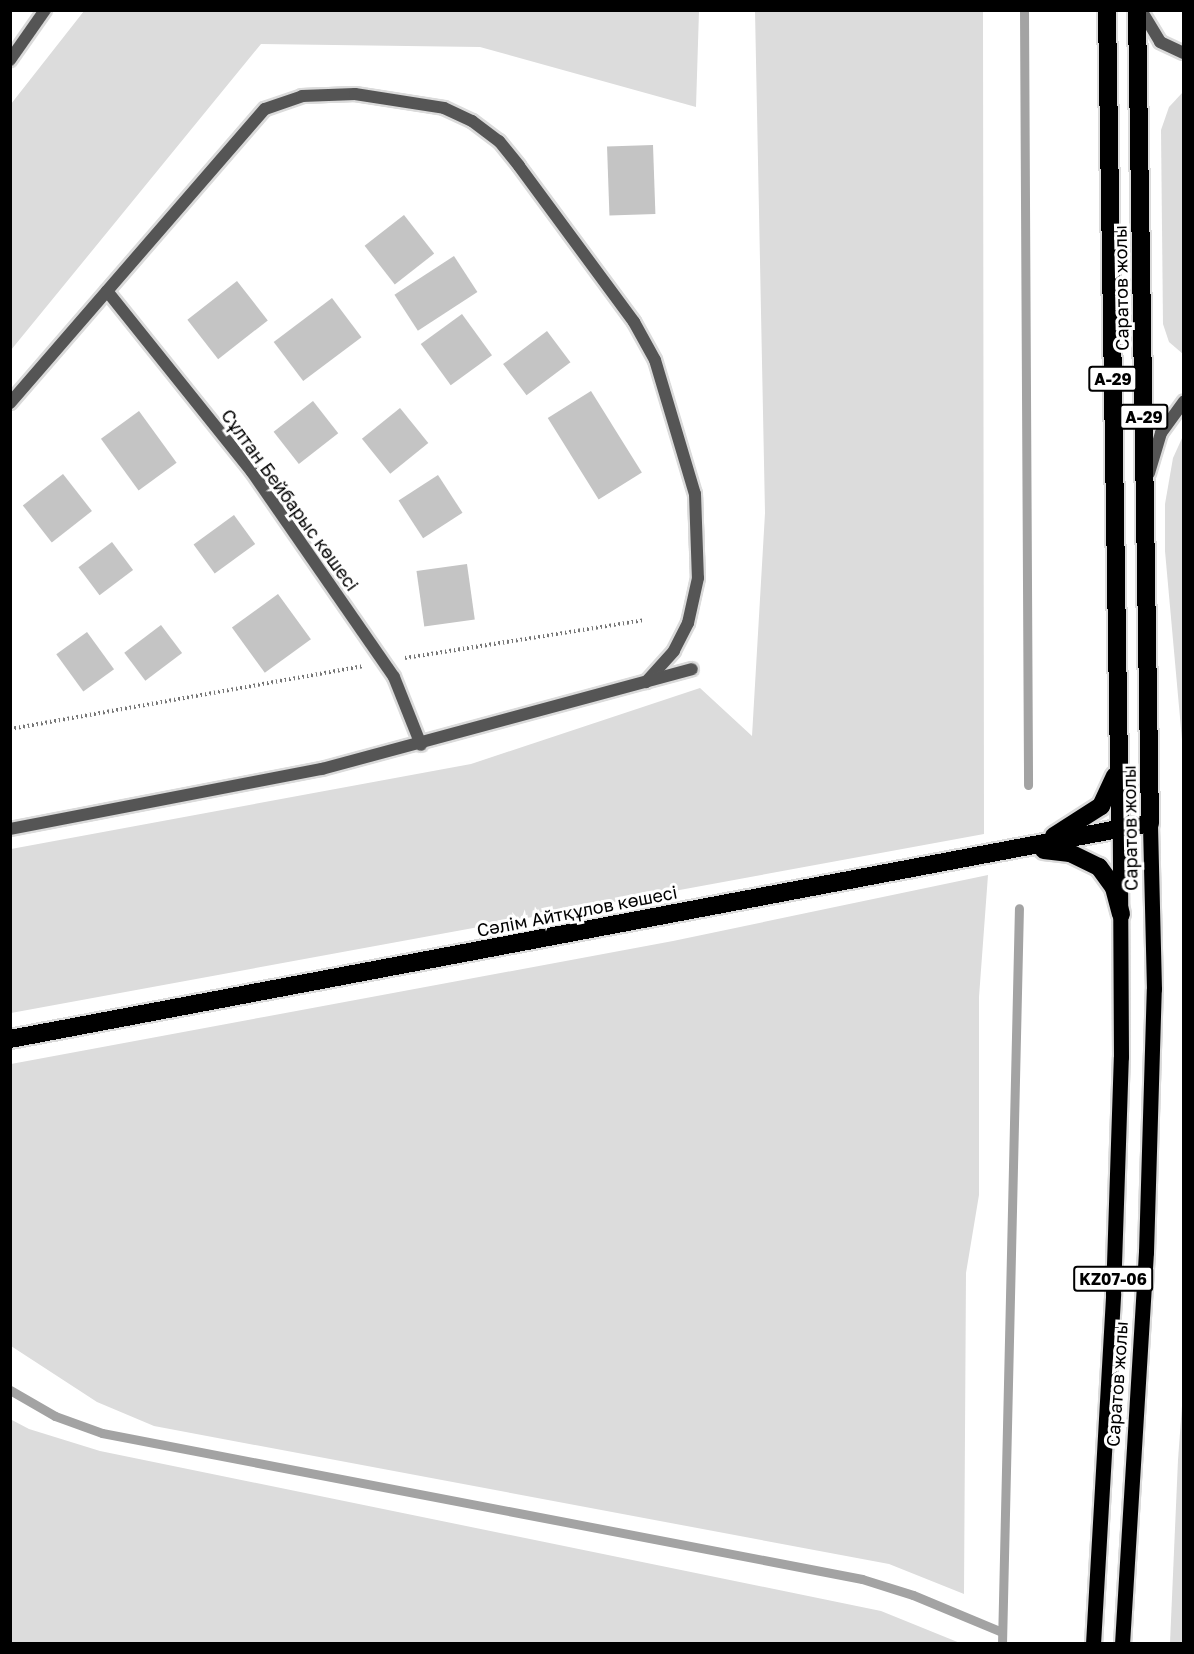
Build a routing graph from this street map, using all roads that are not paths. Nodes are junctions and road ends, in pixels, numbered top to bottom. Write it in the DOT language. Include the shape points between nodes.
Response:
graph roads {
  1 [pos="45,10"];
  2 [pos="1107,10"];
  3 [pos="1139,10"];
  4 [pos="1184,53"];
  5 [pos="10,60"];
  6 [pos="107,291"];
  7 [pos="1184,401"];
  8 [pos="10,403"];
  9 [pos="1145,485"];
  10 [pos="692,669"];
  11 [pos="646,682"];
  12 [pos="421,745"];
  13 [pos="1118,748"];
  14 [pos="1150,823"];
  15 [pos="10,829"];
  16 [pos="1120,829"];
  17 [pos="1022,849"];
  18 [pos="1121,914"];
  19 [pos="10,1039"];
  20 [pos="1093,1644"];
  21 [pos="1122,1644"];
  1 -- 5 [label="street"];
  2 -- 13 [label="highway, Саратов жолы / А-29"];
  3 -- 4 [label="street" via="1160,42"];
  3 -- 9 [label="highway, Саратов жолы / A-29"];
  6 -- 8 [label="street"];
  6 -- 11 [label="street" via="275,102 320,94 377,96 444,108 471,121 498,141 519,165 634,322 656,360 673,412 695,494 698,578 674,651"];
  6 -- 12 [label="street, Сұлтан Бейбарыс көшесі" via="252,472 394,677"];
  7 -- 9 [label="street" via="1161,434"];
  9 -- 14 [label="highway, Саратов жолы / A-29"];
  10 -- 11 [label="street"];
  11 -- 12 [label="street"];
  12 -- 15 [label="street" via="322,769"];
  13 -- 16 [label="highway, Саратов жолы / KZ07-06"];
  13 -- 17 [label="highway" via="1114,778 1101,806 1064,831"];
  14 -- 16 [label="highway, Сәлім Айтқұлов көшесі"];
  14 -- 21 [label="main road, Саратов жолы / KZ07-06" via="1152,1082 1146,1252"];
  16 -- 17 [label="highway, Сәлім Айтқұлов көшесі"];
  16 -- 18 [label="main road, Саратов жолы / KZ07-06"];
  17 -- 18 [label="highway" via="1070,853 1091,861 1113,888"];
  17 -- 19 [label="highway, Сәлім Айтқұлов көшесі"];
  18 -- 20 [label="main road, Саратов жолы / KZ07-06" via="1121,1057 1113,1294"];
}
